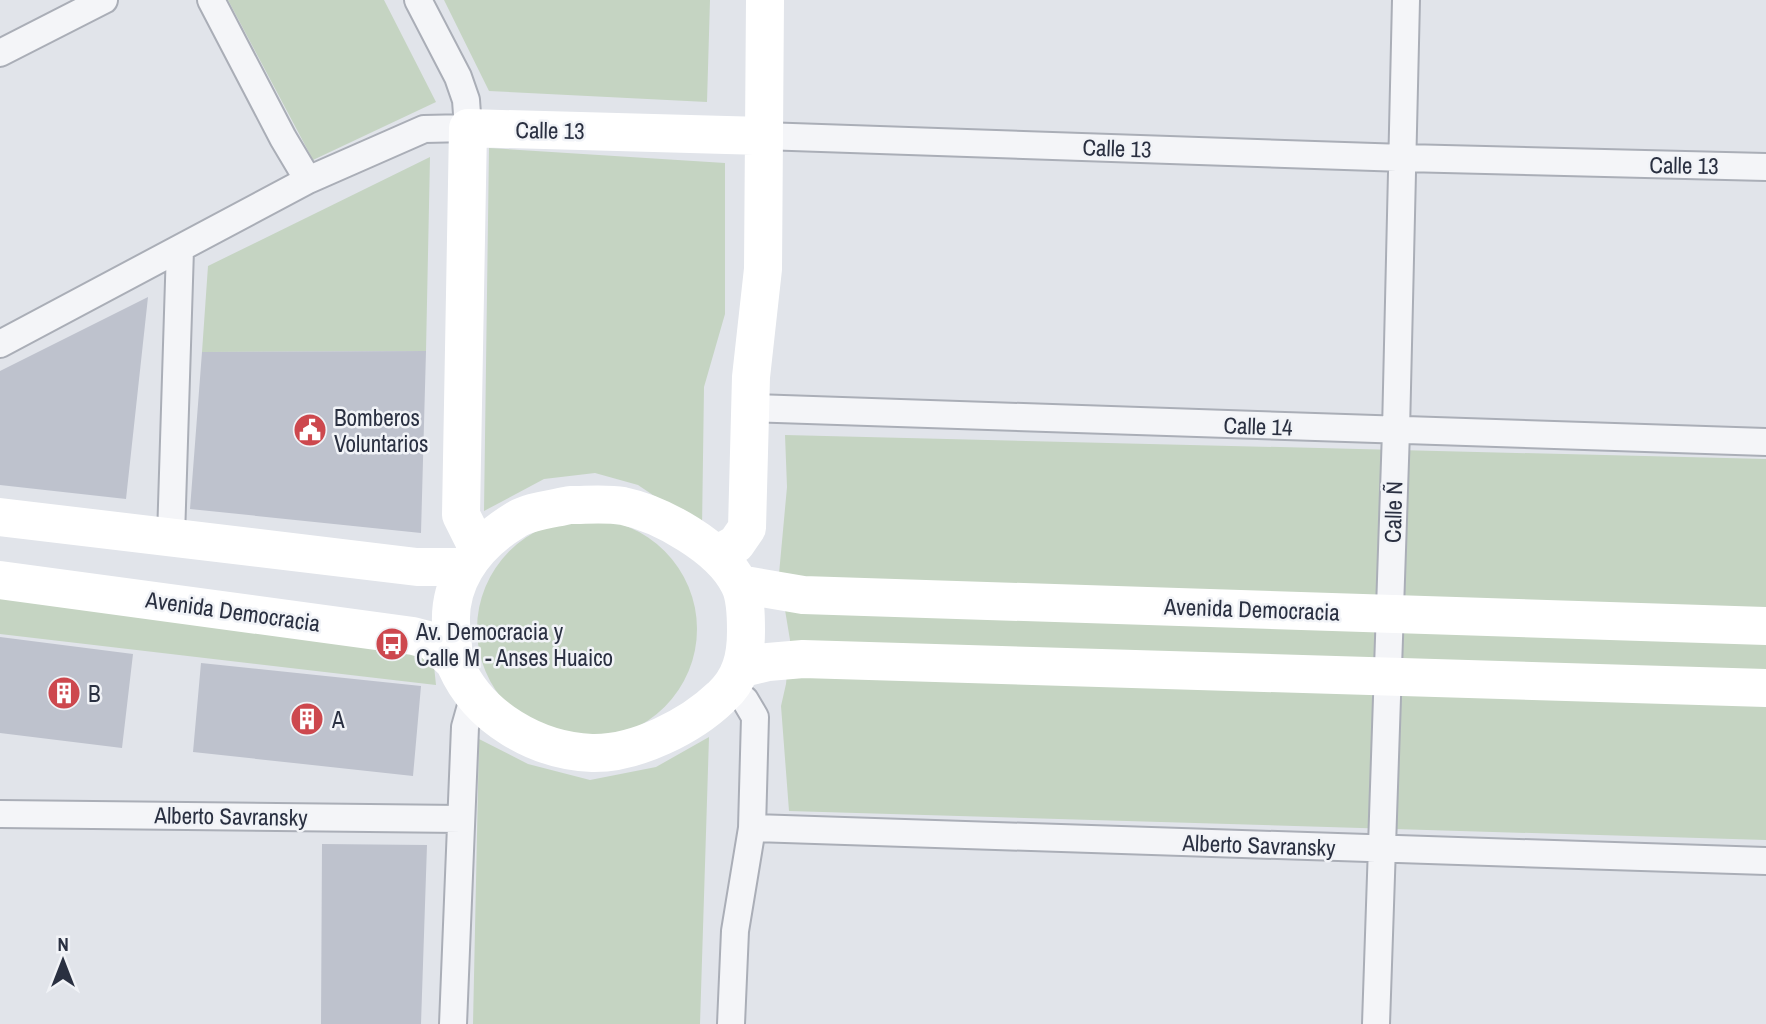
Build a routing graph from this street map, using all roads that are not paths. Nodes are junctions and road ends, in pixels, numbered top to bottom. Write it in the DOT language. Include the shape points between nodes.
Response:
graph roads {
  1 [pos="104,0"];
  2 [pos="211,0"];
  3 [pos="418,0"];
  4 [pos="765,0"];
  5 [pos="1406,0"];
  6 [pos="0,53"];
  7 [pos="468,128"];
  8 [pos="763,135"];
  9 [pos="1404,158"];
  10 [pos="1766,167"];
  11 [pos="309,180"];
  12 [pos="180,249"];
  13 [pos="0,344"];
  14 [pos="751,408"];
  15 [pos="1396,431"];
  16 [pos="1766,442"];
  17 [pos="0,517"];
  18 [pos="171,537"];
  19 [pos="471,558"];
  20 [pos="728,569"];
  21 [pos="0,580"];
  22 [pos="1390,613"];
  23 [pos="1766,626"];
  24 [pos="1388,676"];
  25 [pos="737,678"];
  26 [pos="465,679"];
  27 [pos="1766,688"];
  28 [pos="0,814"];
  29 [pos="461,819"];
  30 [pos="752,828"];
  31 [pos="1382,848"];
  32 [pos="1766,861"];
  33 [pos="453,1024"];
  34 [pos="731,1024"];
  35 [pos="1376,1024"];
  1 -- 6 [label="street"];
  2 -- 11 [label="street" via="282,138"];
  3 -- 7 [label="street" via="458,77"];
  4 -- 8 [label="main road"];
  5 -- 9 [label="street, Calle Ñ"];
  7 -- 8 [label="main road, Calle 13"];
  7 -- 11 [label="street" via="424,130"];
  7 -- 19 [label="main road" via="461,515"];
  8 -- 9 [label="street, Calle 13"];
  8 -- 14 [label="main road" via="764,269"];
  9 -- 10 [label="street, Calle 13"];
  9 -- 15 [label="street, Calle Ñ"];
  11 -- 12 [label="street"];
  12 -- 13 [label="street"];
  12 -- 18 [label="street"];
  14 -- 15 [label="street, Calle 14"];
  14 -- 20 [label="main road" via="747,528"];
  15 -- 16 [label="street, Calle 14"];
  15 -- 22 [label="street, Calle Ñ"];
  17 -- 18 [label="main road"];
  18 -- 19 [label="main road" via="418,567"];
  19 -- 20 [label="main road" via="516,519 570,505 622,506 675,524"];
  19 -- 26 [label="main road" via="453,597 450,621"];
  20 -- 22 [label="main road, Avenida Democracia" via="803,595"];
  20 -- 25 [label="main road" via="746,611"];
  21 -- 26 [label="main road, Avenida Democracia" via="413,636 432,641"];
  22 -- 23 [label="main road, Avenida Democracia"];
  22 -- 24 [label="street, Calle Ñ"];
  24 -- 25 [label="main road" via="803,659 768,662"];
  24 -- 27 [label="main road"];
  24 -- 31 [label="street, Calle Ñ"];
  25 -- 26 [label="main road, Avenida Democracia" via="706,712 665,735 634,747 594,753 550,746 516,731 488,710"];
  25 -- 30 [label="street" via="755,717"];
  26 -- 29 [label="street"];
  28 -- 29 [label="street, Alberto Savransky"];
  29 -- 33 [label="street"];
  30 -- 31 [label="street, Alberto Savransky"];
  30 -- 34 [label="street" via="735,931"];
  31 -- 32 [label="street, Alberto Savransky"];
  31 -- 35 [label="street, Calle Ñ"];
}
